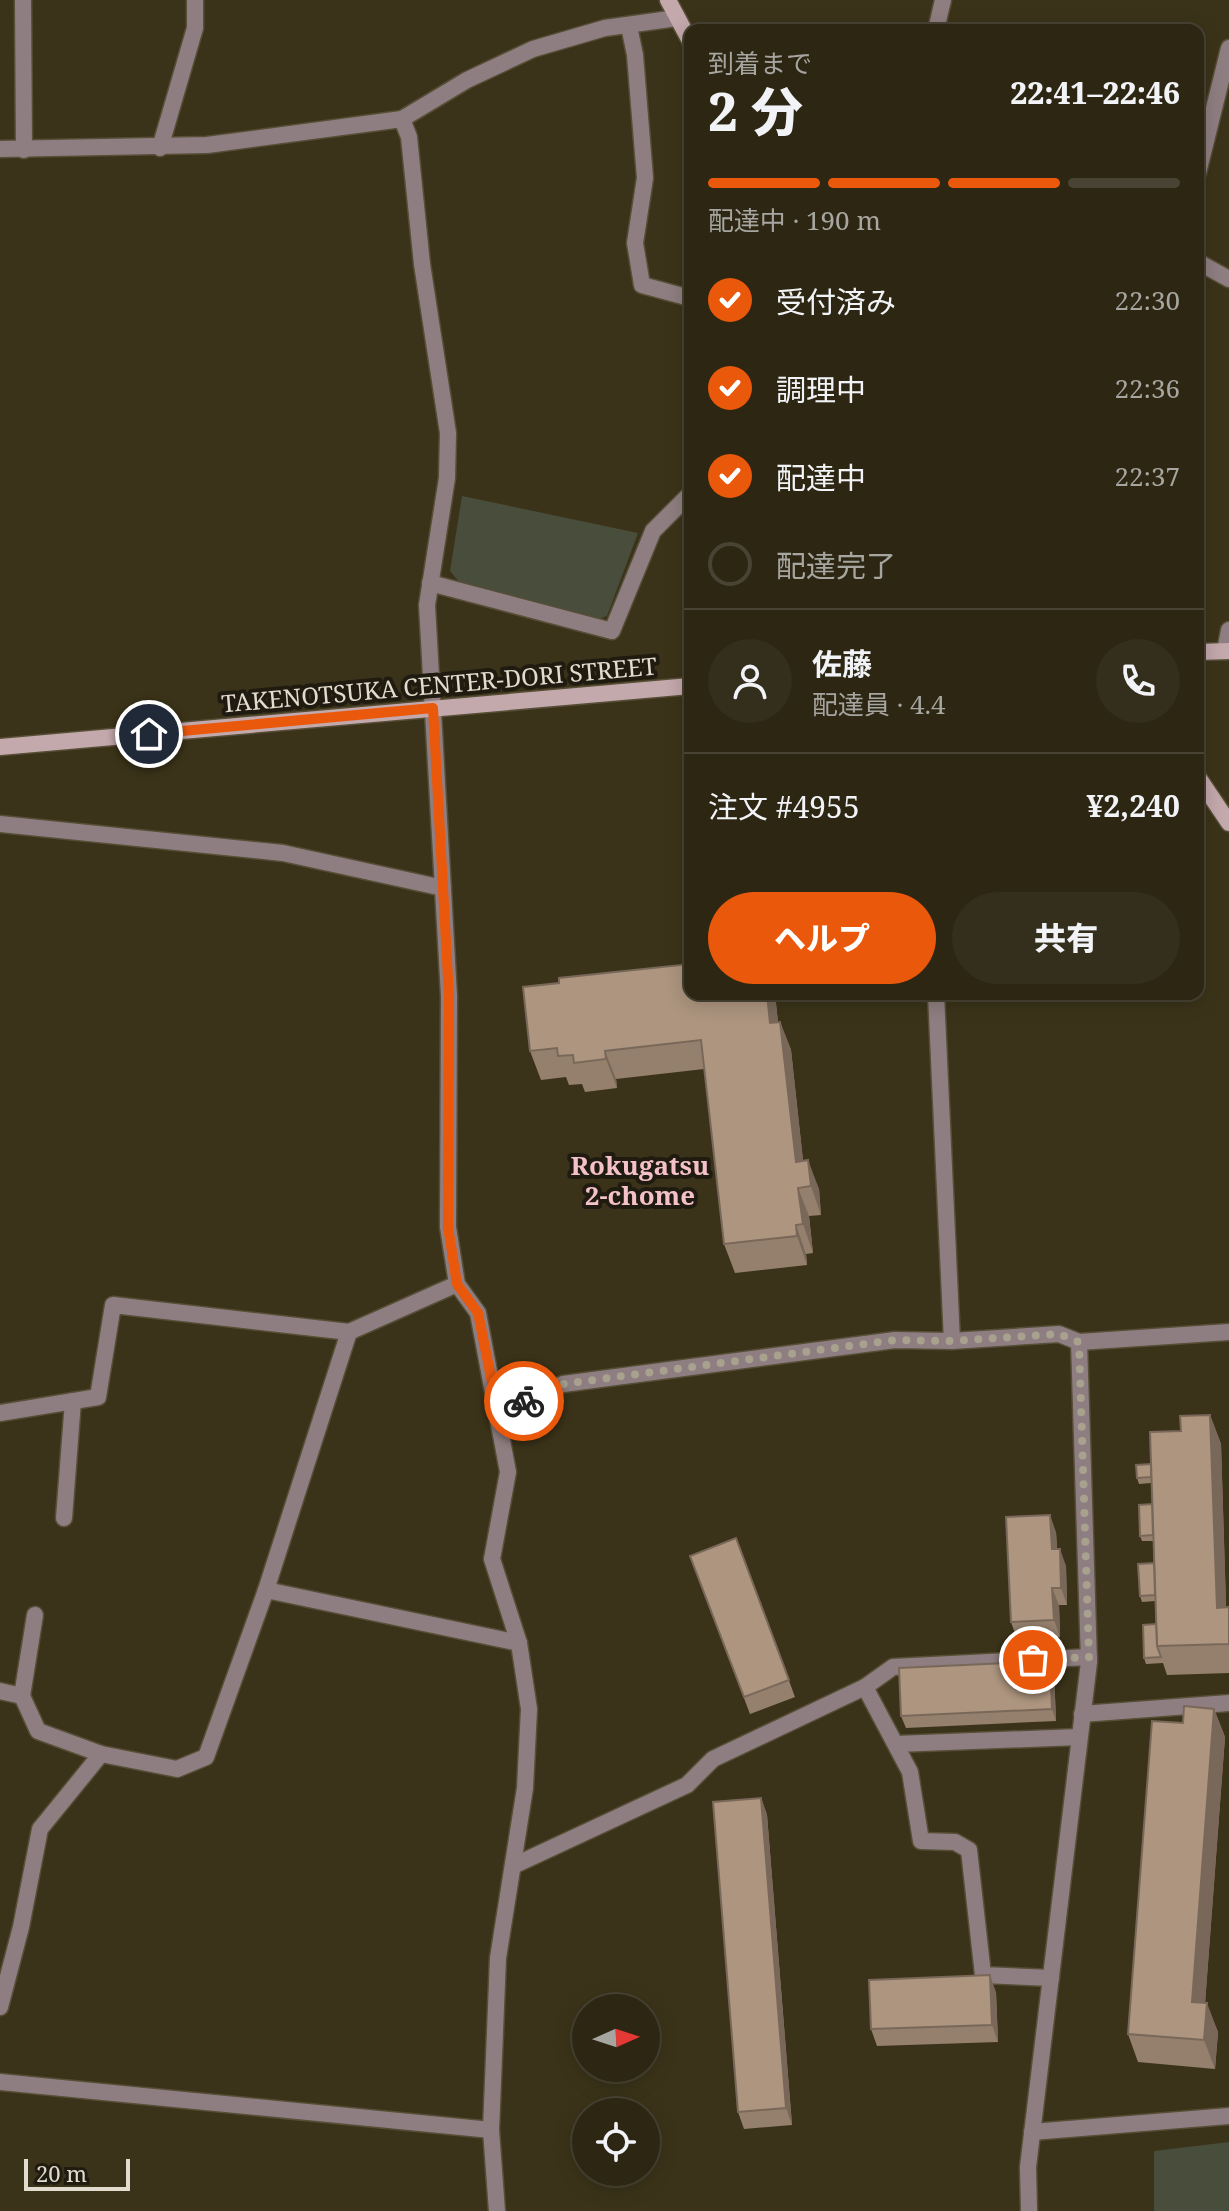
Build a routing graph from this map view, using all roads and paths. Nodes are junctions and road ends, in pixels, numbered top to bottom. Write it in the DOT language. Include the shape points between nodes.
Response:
graph roads {
  1 [pos="23,0"];
  2 [pos="195,0"];
  3 [pos="668,0"];
  4 [pos="943,0"];
  5 [pos="677,18"];
  6 [pos="937,24"];
  7 [pos="629,26"];
  8 [pos="684,30"];
  9 [pos="1229,48"];
  10 [pos="402,119"];
  11 [pos="160,148"];
  12 [pos="0,149"];
  13 [pos="1204,149"];
  14 [pos="24,150"];
  15 [pos="1204,265"];
  16 [pos="1229,279"];
  17 [pos="684,296"];
  18 [pos="684,500"];
  19 [pos="430,583"];
  20 [pos="1229,630"];
  21 [pos="1227,651"];
  22 [pos="1204,652"];
  23 [pos="684,687"];
  24 [pos="433,708"];
  25 [pos="0,747"];
  26 [pos="1204,786"];
  27 [pos="1229,823"];
  28 [pos="0,824"];
  29 [pos="443,888"];
  30 [pos="936,1000"];
  31 [pos="457,1284"];
  32 [pos="349,1332"];
  33 [pos="1229,1332"];
  34 [pos="952,1341"];
  35 [pos="1079,1342"];
  36 [pos="73,1401"];
  37 [pos="498,1412"];
  38 [pos="0,1413"];
  39 [pos="64,1518"];
  40 [pos="266,1590"];
  41 [pos="35,1615"];
  42 [pos="519,1643"];
  43 [pos="1089,1657"];
  44 [pos="865,1687"];
  45 [pos="0,1691"];
  46 [pos="22,1696"];
  47 [pos="1229,1703"];
  48 [pos="1082,1714"];
  49 [pos="1079,1737"];
  50 [pos="896,1744"];
  51 [pos="101,1754"];
  52 [pos="515,1865"];
  53 [pos="1051,1978"];
  54 [pos="0,2007"];
  55 [pos="0,2082"];
  56 [pos="1229,2116"];
  57 [pos="491,2130"];
  58 [pos="1032,2132"];
  59 [pos="497,2211"];
  60 [pos="1029,2211"];
  1 -- 14 [label="street"];
  2 -- 11 [label="street" via="195,28"];
  3 -- 5 [label="street"];
  4 -- 6 [label="street"];
  5 -- 7 [label="street"];
  5 -- 8 [label="street"];
  7 -- 10 [label="street" via="533,49"];
  7 -- 17 [label="street" via="645,178 635,243 642,285"];
  9 -- 13 [label="street"];
  10 -- 11 [label="street"];
  10 -- 19 [label="street" via="409,137 422,264 447,412 447,478"];
  11 -- 14 [label="street"];
  12 -- 14 [label="street"];
  15 -- 16 [label="street"];
  18 -- 19 [label="street" via="653,531 612,631"];
  19 -- 24 [label="street"];
  20 -- 21 [label="street"];
  21 -- 22 [label="street"];
  23 -- 24 [label="street, TAKENOTSUKA CENTER-DORI STREET"];
  24 -- 25 [label="street, TAKENOTSUKA CENTER-DORI STREET"];
  24 -- 29 [label="street"];
  26 -- 27 [label="street"];
  28 -- 29 [label="street" via="283,853"];
  29 -- 31 [label="street" via="449,996 448,1227"];
  30 -- 34 [label="street"];
  31 -- 32 [label="street"];
  31 -- 37 [label="street" via="478,1313"];
  32 -- 36 [label="street" via="113,1305 98,1397"];
  32 -- 40 [label="street"];
  33 -- 35 [label="street"];
  34 -- 35 [label="street" via="1059,1334"];
  34 -- 37 [label="street" via="895,1340 563,1384"];
  35 -- 43 [label="street"];
  36 -- 38 [label="street"];
  36 -- 39 [label="street"];
  37 -- 42 [label="street" via="508,1472 492,1559"];
  40 -- 42 [label="street"];
  40 -- 51 [label="street" via="206,1757 177,1769"];
  41 -- 46 [label="street"];
  42 -- 52 [label="street" via="529,1709"];
  43 -- 44 [label="street" via="893,1667"];
  43 -- 48 [label="street"];
  44 -- 50 [label="street"];
  44 -- 52 [label="street" via="713,1759 687,1785"];
  45 -- 46 [label="street"];
  46 -- 51 [label="street" via="38,1731"];
  47 -- 48 [label="street"];
  48 -- 49 [label="street"];
  49 -- 50 [label="street"];
  49 -- 53 [label="street"];
  50 -- 53 [label="street" via="910,1772 921,1841 955,1842 969,1850 983,1975"];
  51 -- 54 [label="street" via="40,1829"];
  52 -- 57 [label="street" via="498,1958"];
  53 -- 58 [label="street"];
  55 -- 57 [label="street"];
  56 -- 58 [label="street"];
  57 -- 59 [label="street"];
  58 -- 60 [label="street"];
}
